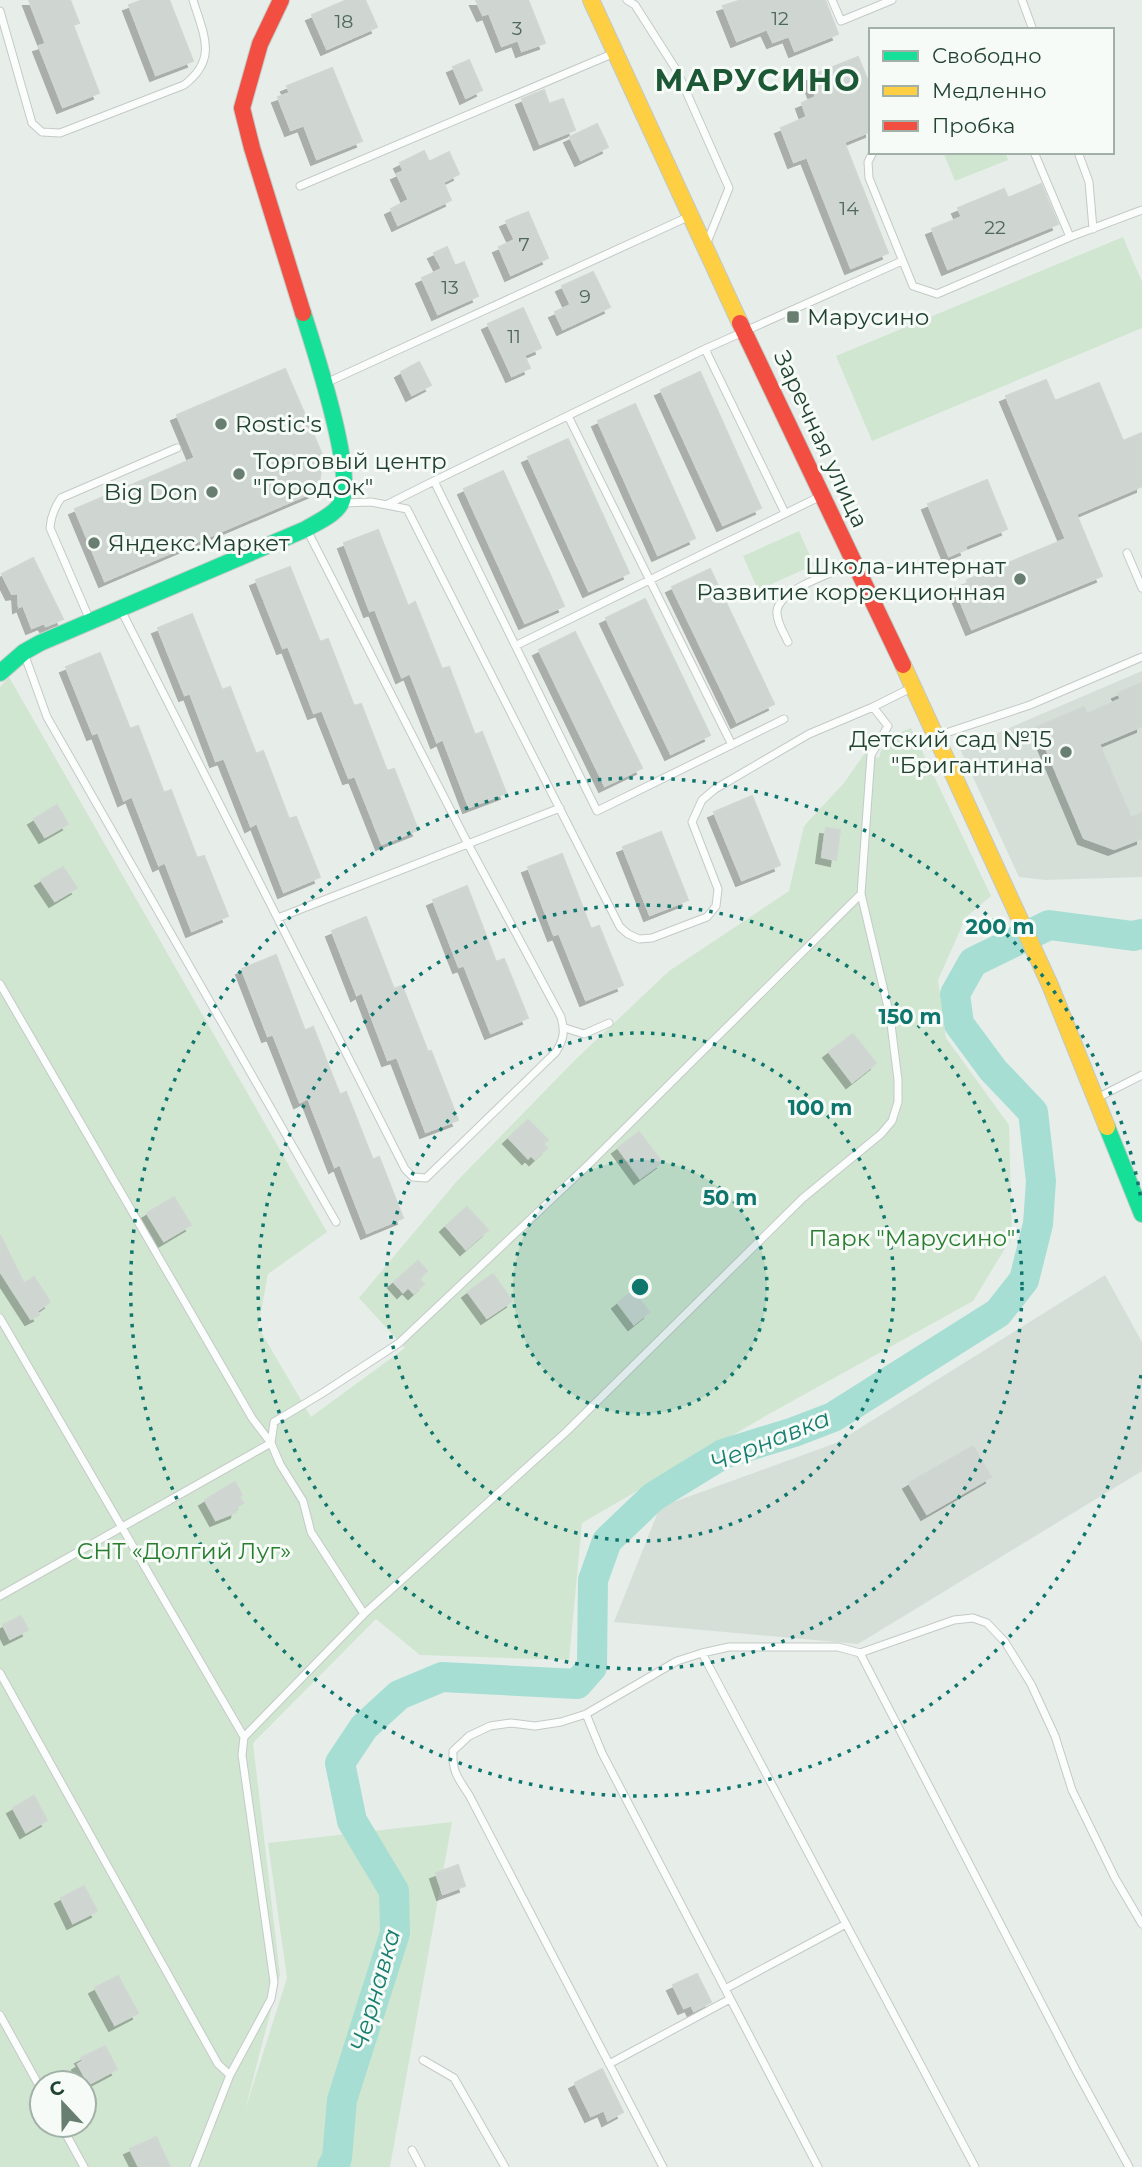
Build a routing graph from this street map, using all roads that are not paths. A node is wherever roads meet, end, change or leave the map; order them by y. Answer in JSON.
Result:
{"nodes":[{"id":1,"x":193,"y":0,"type":"edge"},
{"id":2,"x":281,"y":0,"type":"edge"},
{"id":3,"x":592,"y":0,"type":"edge"},
{"id":4,"x":627,"y":0,"type":"edge"},
{"id":5,"x":832,"y":0,"type":"edge"},
{"id":6,"x":892,"y":0,"type":"edge"},
{"id":7,"x":1022,"y":0,"type":"edge"},
{"id":8,"x":0,"y":11,"type":"edge"},
{"id":9,"x":1032,"y":28,"type":"edge"},
{"id":10,"x":616,"y":53,"type":"junction"},
{"id":11,"x":872,"y":154,"type":"edge"},
{"id":12,"x":1035,"y":154,"type":"edge"},
{"id":13,"x":1079,"y":154,"type":"edge"},
{"id":14,"x":300,"y":186,"type":"dead end"},
{"id":15,"x":1142,"y":210,"type":"edge"},
{"id":16,"x":691,"y":215,"type":"junction"},
{"id":17,"x":1093,"y":229,"type":"junction"},
{"id":18,"x":1070,"y":237,"type":"junction"},
{"id":19,"x":705,"y":247,"type":"junction"},
{"id":20,"x":902,"y":261,"type":"junction"},
{"id":21,"x":744,"y":331,"type":"junction"},
{"id":22,"x":705,"y":349,"type":"junction"},
{"id":23,"x":325,"y":384,"type":"junction"},
{"id":24,"x":568,"y":416,"type":"junction"},
{"id":25,"x":177,"y":448,"type":"dead end"},
{"id":26,"x":434,"y":481,"type":"junction"},
{"id":27,"x":822,"y":495,"type":"junction"},
{"id":28,"x":341,"y":503,"type":"junction"},
{"id":29,"x":388,"y":505,"type":"junction"},
{"id":30,"x":785,"y":513,"type":"junction"},
{"id":31,"x":306,"y":529,"type":"junction"},
{"id":32,"x":1127,"y":553,"type":"dead end"},
{"id":33,"x":855,"y":563,"type":"junction"},
{"id":34,"x":649,"y":580,"type":"junction"},
{"id":35,"x":1142,"y":588,"type":"edge"},
{"id":36,"x":120,"y":608,"type":"junction"},
{"id":37,"x":90,"y":622,"type":"junction"},
{"id":38,"x":788,"y":642,"type":"dead end"},
{"id":39,"x":517,"y":645,"type":"junction"},
{"id":40,"x":24,"y":652,"type":"junction"},
{"id":41,"x":1142,"y":657,"type":"edge"},
{"id":42,"x":0,"y":673,"type":"edge"},
{"id":43,"x":914,"y":687,"type":"junction"},
{"id":44,"x":873,"y":707,"type":"junction"},
{"id":45,"x":784,"y":719,"type":"dead end"},
{"id":46,"x":937,"y":736,"type":"junction"},
{"id":47,"x":732,"y":745,"type":"junction"},
{"id":48,"x":560,"y":808,"type":"junction"},
{"id":49,"x":468,"y":844,"type":"junction"},
{"id":50,"x":861,"y":894,"type":"junction"},
{"id":51,"x":278,"y":918,"type":"junction"},
{"id":52,"x":0,"y":984,"type":"edge"},
{"id":53,"x":609,"y":1023,"type":"dead end"},
{"id":54,"x":565,"y":1028,"type":"junction"},
{"id":55,"x":1142,"y":1075,"type":"edge"},
{"id":56,"x":1097,"y":1098,"type":"junction"},
{"id":57,"x":1142,"y":1214,"type":"edge"},
{"id":58,"x":336,"y":1222,"type":"dead end"},
{"id":59,"x":0,"y":1318,"type":"edge"},
{"id":60,"x":271,"y":1443,"type":"junction"},
{"id":61,"x":120,"y":1526,"type":"junction"},
{"id":62,"x":0,"y":1596,"type":"edge"},
{"id":63,"x":364,"y":1614,"type":"junction"},
{"id":64,"x":702,"y":1653,"type":"junction"},
{"id":65,"x":860,"y":1653,"type":"junction"},
{"id":66,"x":0,"y":1673,"type":"edge"},
{"id":67,"x":586,"y":1714,"type":"junction"},
{"id":68,"x":244,"y":1737,"type":"junction"},
{"id":69,"x":846,"y":1924,"type":"junction"},
{"id":70,"x":1142,"y":1924,"type":"edge"},
{"id":71,"x":725,"y":1989,"type":"junction"},
{"id":72,"x":730,"y":1999,"type":"junction"},
{"id":73,"x":0,"y":2015,"type":"edge"},
{"id":74,"x":424,"y":2060,"type":"dead end"},
{"id":75,"x":609,"y":2064,"type":"junction"},
{"id":76,"x":30,"y":2069,"type":"edge"},
{"id":77,"x":230,"y":2075,"type":"junction"},
{"id":78,"x":69,"y":2139,"type":"edge"},
{"id":79,"x":412,"y":2150,"type":"dead end"},
{"id":80,"x":84,"y":2167,"type":"edge"},
{"id":81,"x":194,"y":2167,"type":"edge"},
{"id":82,"x":421,"y":2167,"type":"edge"},
{"id":83,"x":505,"y":2167,"type":"edge"},
{"id":84,"x":663,"y":2167,"type":"edge"},
{"id":85,"x":818,"y":2167,"type":"edge"},
{"id":86,"x":975,"y":2167,"type":"edge"},
{"id":87,"x":1129,"y":2167,"type":"edge"}],
"edges":[{"from":1,"to":8,"type":"lane"},
{"from":2,"to":23,"type":"street"},
{"from":3,"to":10,"type":"street","name":"Заречная улица"},
{"from":4,"to":19,"type":"lane"},
{"from":5,"to":6,"type":"lane"},
{"from":7,"to":9,"type":"lane"},
{"from":10,"to":14,"type":"lane"},
{"from":10,"to":16,"type":"street","name":"Заречная улица"},
{"from":11,"to":20,"type":"lane"},
{"from":12,"to":18,"type":"lane"},
{"from":13,"to":17,"type":"lane"},
{"from":15,"to":17,"type":"lane"},
{"from":16,"to":19,"type":"street","name":"Заречная улица"},
{"from":16,"to":23,"type":"lane"},
{"from":17,"to":18,"type":"lane"},
{"from":18,"to":20,"type":"lane"},
{"from":19,"to":21,"type":"street","name":"Заречная улица"},
{"from":20,"to":21,"type":"lane"},
{"from":21,"to":22,"type":"lane"},
{"from":21,"to":27,"type":"street","name":"Заречная улица"},
{"from":22,"to":24,"type":"lane"},
{"from":22,"to":30,"type":"lane"},
{"from":23,"to":28,"type":"street"},
{"from":24,"to":26,"type":"lane"},
{"from":24,"to":34,"type":"lane"},
{"from":25,"to":37,"type":"lane"},
{"from":26,"to":29,"type":"lane"},
{"from":26,"to":39,"type":"lane"},
{"from":27,"to":30,"type":"lane"},
{"from":27,"to":33,"type":"street","name":"Заречная улица"},
{"from":28,"to":29,"type":"lane"},
{"from":28,"to":31,"type":"street"},
{"from":29,"to":48,"type":"lane"},
{"from":30,"to":34,"type":"lane"},
{"from":31,"to":36,"type":"street"},
{"from":31,"to":49,"type":"lane"},
{"from":32,"to":35,"type":"lane"},
{"from":33,"to":38,"type":"lane"},
{"from":33,"to":43,"type":"street","name":"Заречная улица"},
{"from":34,"to":39,"type":"lane"},
{"from":34,"to":47,"type":"lane"},
{"from":36,"to":37,"type":"street"},
{"from":36,"to":51,"type":"lane"},
{"from":37,"to":40,"type":"street"},
{"from":39,"to":47,"type":"lane"},
{"from":40,"to":42,"type":"street"},
{"from":40,"to":58,"type":"lane"},
{"from":41,"to":46,"type":"lane"},
{"from":43,"to":44,"type":"lane"},
{"from":43,"to":46,"type":"street","name":"Заречная улица"},
{"from":44,"to":48,"type":"lane"},
{"from":44,"to":50,"type":"lane"},
{"from":45,"to":47,"type":"lane"},
{"from":46,"to":56,"type":"street","name":"Заречная улица"},
{"from":48,"to":49,"type":"lane"},
{"from":49,"to":51,"type":"lane"},
{"from":49,"to":54,"type":"lane"},
{"from":50,"to":60,"type":"lane"},
{"from":50,"to":63,"type":"lane"},
{"from":51,"to":54,"type":"lane"},
{"from":52,"to":60,"type":"lane"},
{"from":53,"to":54,"type":"lane"},
{"from":55,"to":56,"type":"lane"},
{"from":56,"to":57,"type":"street","name":"Заречная улица"},
{"from":59,"to":61,"type":"lane"},
{"from":60,"to":61,"type":"lane"},
{"from":60,"to":63,"type":"lane"},
{"from":61,"to":62,"type":"lane"},
{"from":61,"to":68,"type":"lane"},
{"from":63,"to":68,"type":"lane"},
{"from":64,"to":65,"type":"lane"},
{"from":64,"to":67,"type":"lane"},
{"from":64,"to":69,"type":"lane"},
{"from":65,"to":70,"type":"lane"},
{"from":65,"to":87,"type":"lane"},
{"from":66,"to":77,"type":"lane"},
{"from":67,"to":71,"type":"lane"},
{"from":67,"to":75,"type":"lane"},
{"from":68,"to":77,"type":"lane"},
{"from":69,"to":71,"type":"lane"},
{"from":69,"to":86,"type":"lane"},
{"from":71,"to":72,"type":"lane"},
{"from":72,"to":75,"type":"lane"},
{"from":72,"to":85,"type":"lane"},
{"from":73,"to":76,"type":"lane"},
{"from":74,"to":83,"type":"lane"},
{"from":75,"to":84,"type":"lane"},
{"from":77,"to":81,"type":"lane"},
{"from":78,"to":80,"type":"lane"},
{"from":79,"to":82,"type":"lane"}]}
